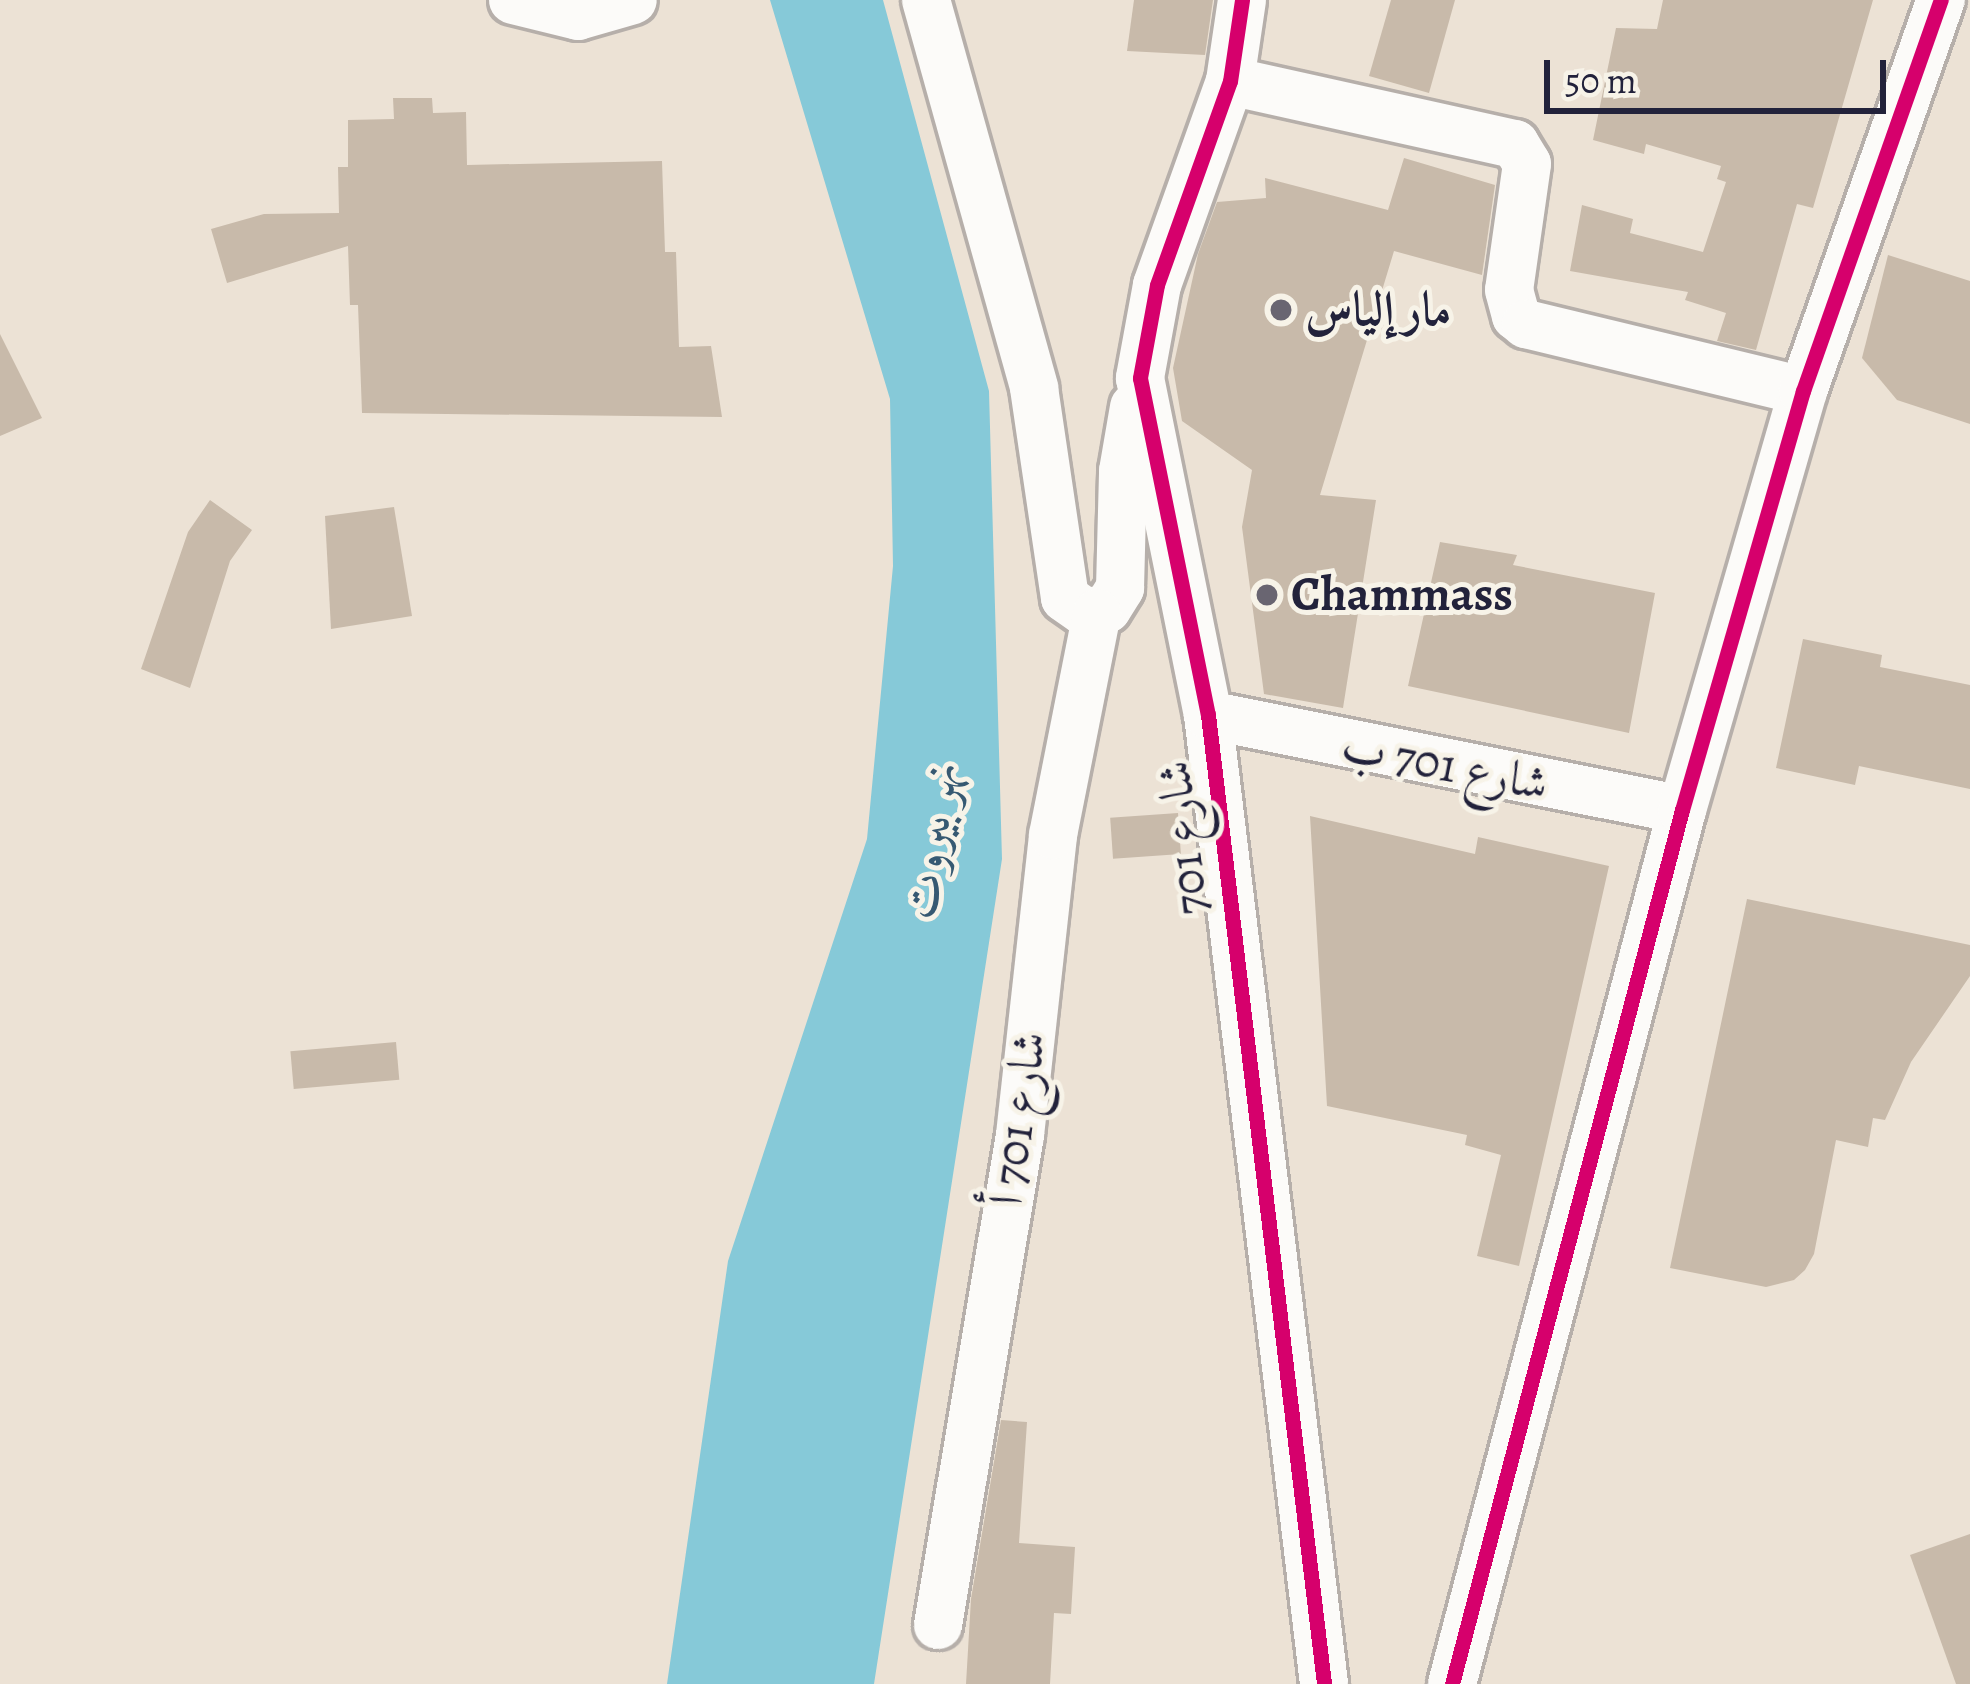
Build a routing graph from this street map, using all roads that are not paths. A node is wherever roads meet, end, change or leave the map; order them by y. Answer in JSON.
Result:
{"nodes":[{"id":1,"x":513,"y":0,"type":"edge"},
{"id":2,"x":633,"y":0,"type":"edge"},
{"id":3,"x":926,"y":0,"type":"edge"},
{"id":4,"x":1242,"y":0,"type":"edge"},
{"id":5,"x":1941,"y":0,"type":"edge"},
{"id":6,"x":1230,"y":81,"type":"junction"},
{"id":7,"x":1140,"y":378,"type":"junction"},
{"id":8,"x":1803,"y":392,"type":"junction"},
{"id":9,"x":1097,"y":613,"type":"junction"},
{"id":10,"x":1208,"y":715,"type":"junction"},
{"id":11,"x":1682,"y":810,"type":"junction"},
{"id":12,"x":938,"y":1625,"type":"dead end"},
{"id":13,"x":1324,"y":1684,"type":"edge"},
{"id":14,"x":1452,"y":1684,"type":"edge"}],
"edges":[{"from":1,"to":2,"type":"street"},
{"from":3,"to":9,"type":"street"},
{"from":4,"to":6,"type":"street","name":"شارع 701"},
{"from":5,"to":8,"type":"street"},
{"from":6,"to":7,"type":"street","name":"شارع 701"},
{"from":6,"to":8,"type":"street"},
{"from":7,"to":9,"type":"street","name":"شارع 701 أ"},
{"from":7,"to":10,"type":"street","name":"شارع 701"},
{"from":8,"to":11,"type":"street"},
{"from":9,"to":12,"type":"street","name":"شارع 701 أ"},
{"from":10,"to":11,"type":"street","name":"شارع 701 ب"},
{"from":10,"to":13,"type":"street","name":"شارع 701"},
{"from":11,"to":14,"type":"street"}]}
